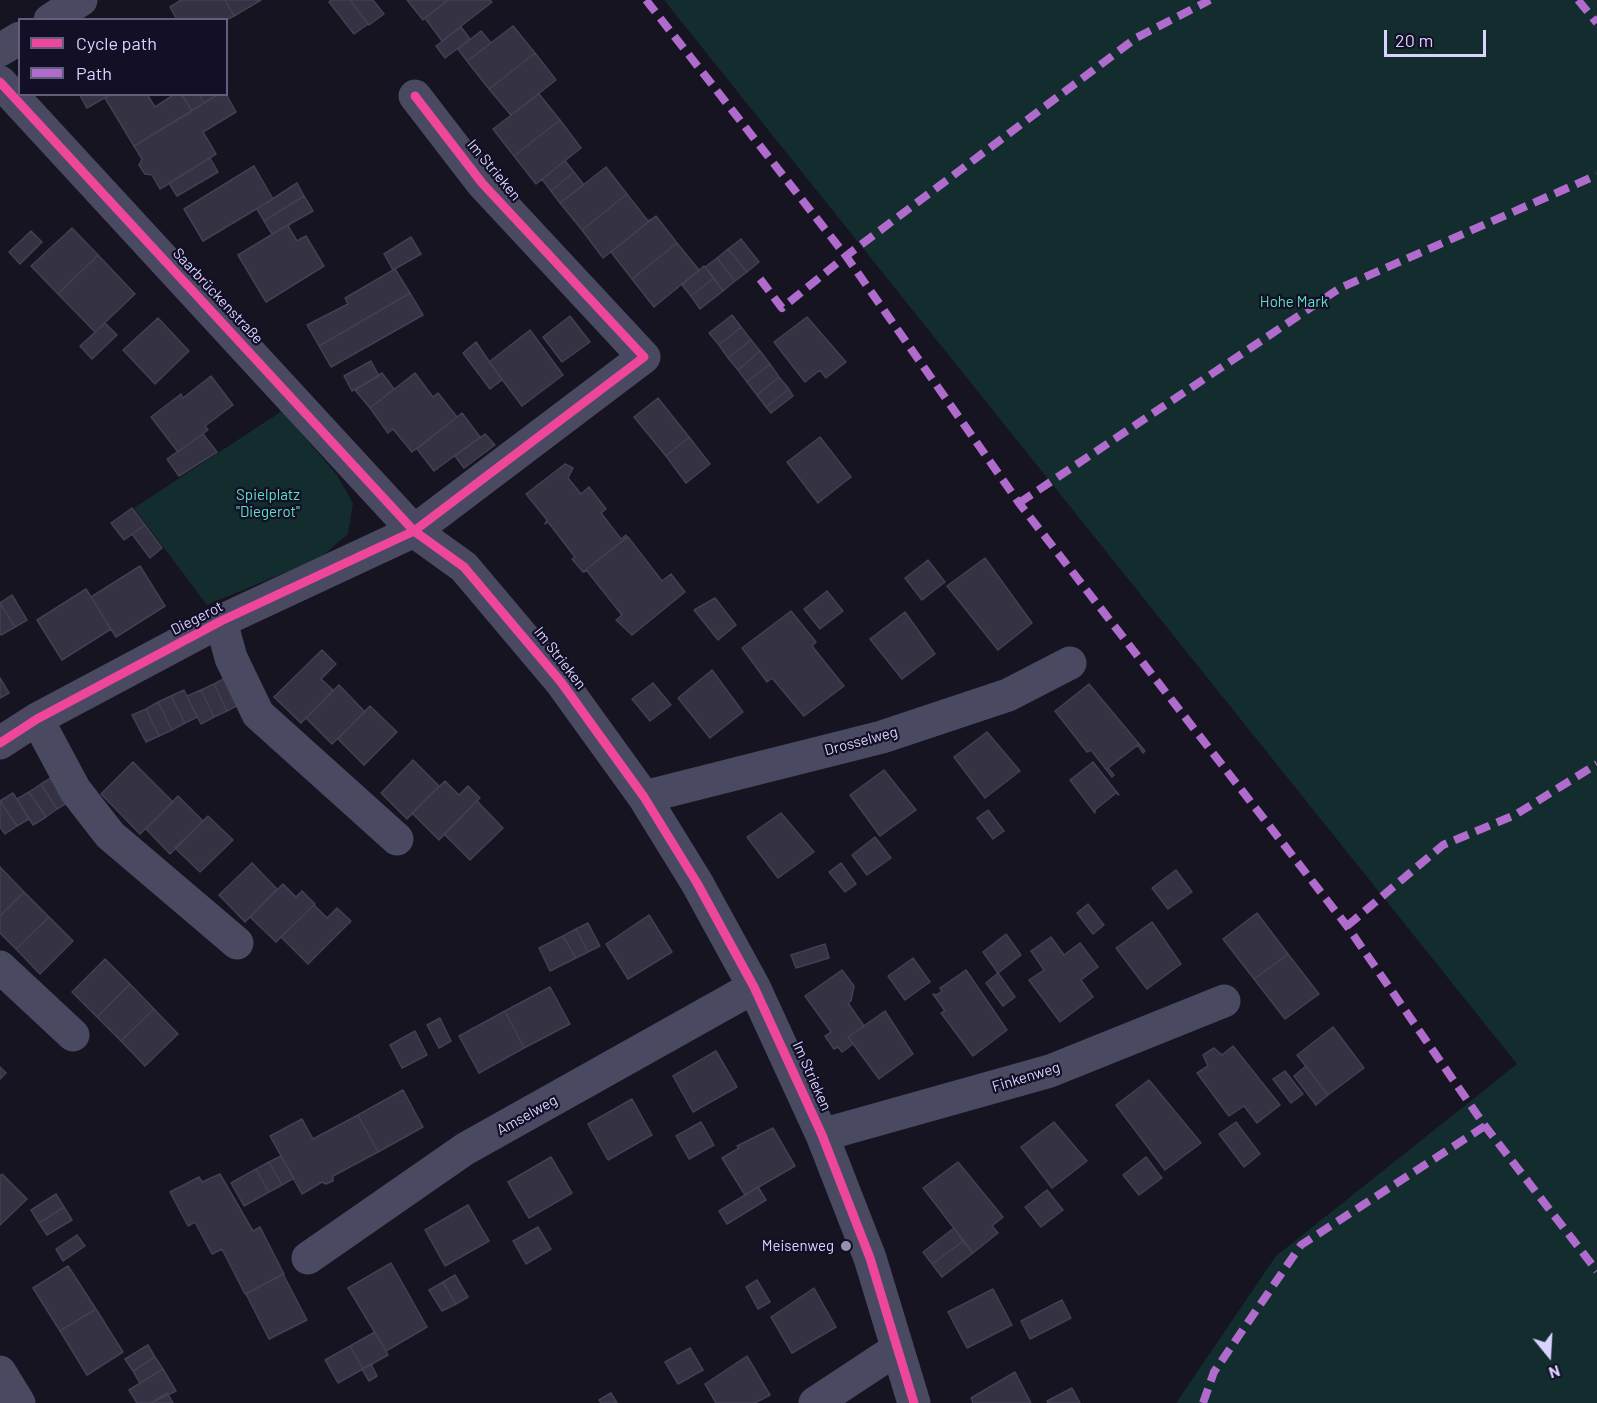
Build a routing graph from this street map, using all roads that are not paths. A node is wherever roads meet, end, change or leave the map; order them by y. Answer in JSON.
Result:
{"nodes":[{"id":1,"x":81,"y":0,"type":"edge"},
{"id":2,"x":53,"y":18,"type":"edge"},
{"id":3,"x":18,"y":39,"type":"edge"},
{"id":4,"x":0,"y":50,"type":"edge"},
{"id":5,"x":0,"y":82,"type":"edge"},
{"id":6,"x":415,"y":96,"type":"dead end"},
{"id":7,"x":414,"y":531,"type":"junction"},
{"id":8,"x":221,"y":621,"type":"junction"},
{"id":9,"x":1070,"y":663,"type":"dead end"},
{"id":10,"x":37,"y":719,"type":"junction"},
{"id":11,"x":0,"y":743,"type":"edge"},
{"id":12,"x":644,"y":797,"type":"junction"},
{"id":13,"x":397,"y":839,"type":"dead end"},
{"id":14,"x":237,"y":943,"type":"dead end"},
{"id":15,"x":0,"y":967,"type":"edge"},
{"id":16,"x":754,"y":987,"type":"junction"},
{"id":17,"x":1224,"y":1001,"type":"dead end"},
{"id":18,"x":73,"y":1035,"type":"dead end"},
{"id":19,"x":822,"y":1135,"type":"junction"},
{"id":20,"x":308,"y":1258,"type":"dead end"},
{"id":21,"x":897,"y":1348,"type":"junction"},
{"id":22,"x":0,"y":1372,"type":"edge"},
{"id":23,"x":19,"y":1403,"type":"edge"},
{"id":24,"x":815,"y":1403,"type":"edge"},
{"id":25,"x":914,"y":1403,"type":"edge"}],
"edges":[{"from":1,"to":2,"type":"street"},
{"from":3,"to":4,"type":"street"},
{"from":5,"to":7,"type":"street","name":"Saarbrückenstraße"},
{"from":6,"to":7,"type":"street","name":"Im Strieken"},
{"from":7,"to":8,"type":"street","name":"Diegerot"},
{"from":7,"to":12,"type":"street","name":"Im Strieken"},
{"from":8,"to":10,"type":"street","name":"Diegerot"},
{"from":8,"to":13,"type":"street","name":"Diegerot"},
{"from":9,"to":12,"type":"street","name":"Drosselweg"},
{"from":10,"to":11,"type":"street","name":"Diegerot"},
{"from":10,"to":14,"type":"street"},
{"from":12,"to":16,"type":"street","name":"Im Strieken"},
{"from":15,"to":18,"type":"street"},
{"from":16,"to":19,"type":"street","name":"Im Strieken"},
{"from":16,"to":20,"type":"street","name":"Amselweg"},
{"from":17,"to":19,"type":"street","name":"Finkenweg"},
{"from":19,"to":21,"type":"street","name":"Im Strieken"},
{"from":21,"to":24,"type":"street"},
{"from":21,"to":25,"type":"street","name":"Im Strieken"},
{"from":22,"to":23,"type":"street"}]}
